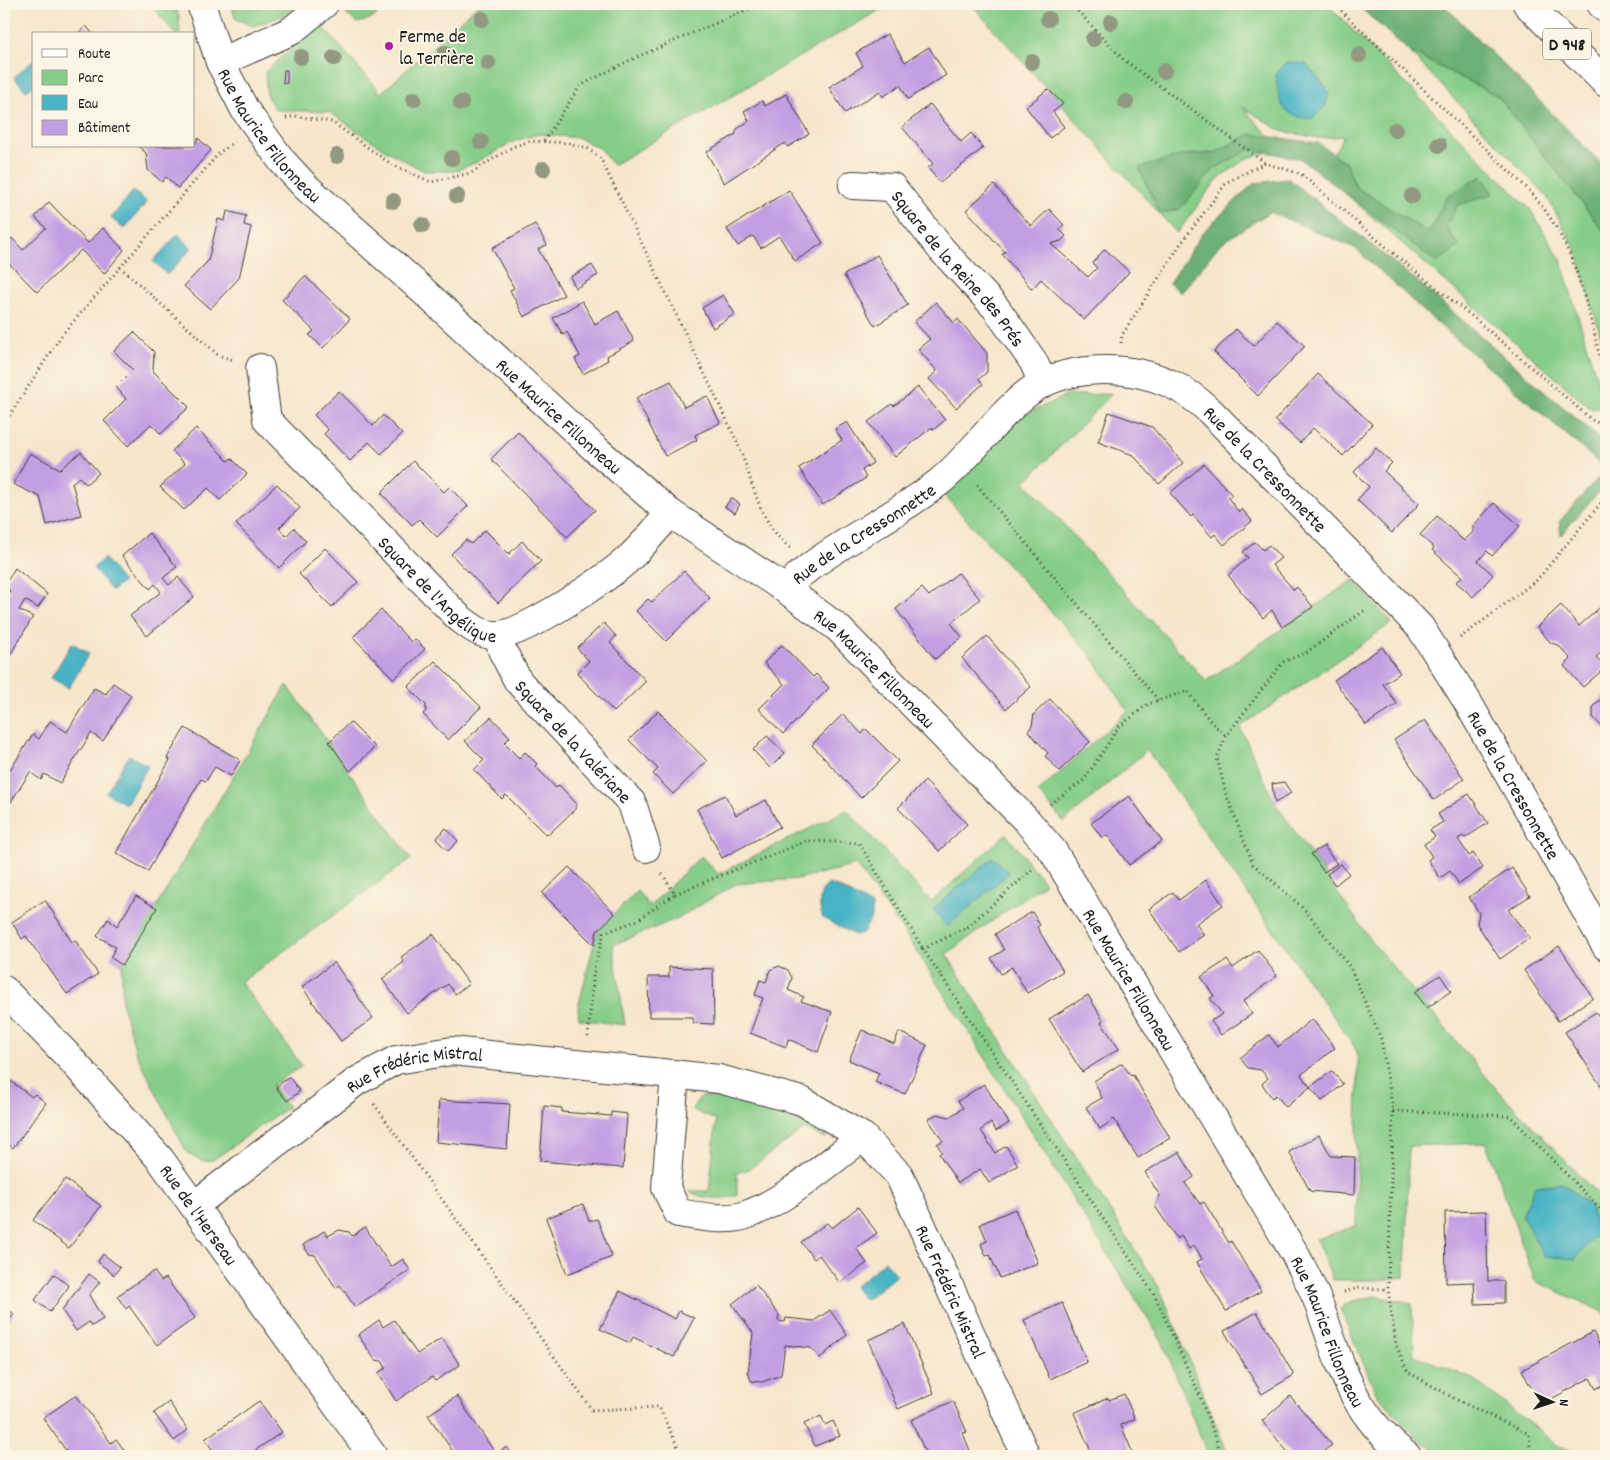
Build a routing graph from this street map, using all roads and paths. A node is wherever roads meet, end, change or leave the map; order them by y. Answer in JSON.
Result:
{"nodes":[{"id":1,"x":201,"y":4,"type":"edge"},
{"id":2,"x":324,"y":4,"type":"edge"},
{"id":3,"x":760,"y":4,"type":"edge"},
{"id":4,"x":1071,"y":4,"type":"edge"},
{"id":5,"x":1334,"y":4,"type":"edge"},
{"id":6,"x":1527,"y":4,"type":"edge"},
{"id":7,"x":1601,"y":4,"type":"edge"},
{"id":8,"x":1606,"y":9,"type":"edge"},
{"id":9,"x":220,"y":62,"type":"junction"},
{"id":10,"x":1606,"y":83,"type":"edge"},
{"id":11,"x":544,"y":141,"type":"dead end"},
{"id":12,"x":1265,"y":163,"type":"junction"},
{"id":13,"x":853,"y":185,"type":"dead end"},
{"id":14,"x":120,"y":267,"type":"dead end"},
{"id":15,"x":260,"y":368,"type":"joint"},
{"id":16,"x":1117,"y":371,"type":"junction"},
{"id":17,"x":1606,"y":382,"type":"edge"},
{"id":18,"x":1043,"y":383,"type":"junction"},
{"id":19,"x":1606,"y":427,"type":"edge"},
{"id":20,"x":959,"y":464,"type":"junction"},
{"id":21,"x":1606,"y":497,"type":"edge"},
{"id":22,"x":670,"y":513,"type":"junction"},
{"id":23,"x":788,"y":591,"type":"junction"},
{"id":24,"x":1388,"y":594,"type":"junction"},
{"id":25,"x":499,"y":636,"type":"junction"},
{"id":26,"x":1438,"y":653,"type":"junction"},
{"id":27,"x":1158,"y":700,"type":"junction"},
{"id":28,"x":1226,"y":736,"type":"junction"},
{"id":29,"x":1028,"y":822,"type":"junction"},
{"id":30,"x":646,"y":848,"type":"joint"},
{"id":31,"x":1053,"y":852,"type":"junction"},
{"id":32,"x":675,"y":894,"type":"junction"},
{"id":33,"x":1606,"y":946,"type":"edge"},
{"id":34,"x":923,"y":949,"type":"junction"},
{"id":35,"x":4,"y":990,"type":"edge"},
{"id":36,"x":586,"y":1065,"type":"junction"},
{"id":37,"x":675,"y":1074,"type":"junction"},
{"id":38,"x":358,"y":1081,"type":"junction"},
{"id":39,"x":1394,"y":1111,"type":"junction"},
{"id":40,"x":863,"y":1137,"type":"junction"},
{"id":41,"x":195,"y":1205,"type":"junction"},
{"id":42,"x":1606,"y":1216,"type":"edge"},
{"id":43,"x":1388,"y":1289,"type":"junction"},
{"id":44,"x":1318,"y":1300,"type":"junction"},
{"id":45,"x":366,"y":1454,"type":"edge"},
{"id":46,"x":682,"y":1456,"type":"edge"},
{"id":47,"x":1026,"y":1456,"type":"edge"},
{"id":48,"x":1222,"y":1456,"type":"edge"},
{"id":49,"x":1407,"y":1456,"type":"edge"},
{"id":50,"x":1531,"y":1456,"type":"edge"}],
"edges":[{"from":1,"to":9,"type":"main road","name":"Rue Maurice Fillonneau"},
{"from":2,"to":9,"type":"main road"},
{"from":3,"to":11,"type":"path"},
{"from":4,"to":12,"type":"path"},
{"from":5,"to":17,"type":"path"},
{"from":6,"to":10,"type":"main road","number":"D 948"},
{"from":7,"to":8,"type":"main road","number":"D 948"},
{"from":9,"to":22,"type":"main road","name":"Rue Maurice Fillonneau"},
{"from":12,"to":16,"type":"path"},
{"from":12,"to":19,"type":"path"},
{"from":13,"to":18,"type":"main road","name":"Square de la Reine des Prés"},
{"from":14,"to":15,"type":"path"},
{"from":15,"to":25,"type":"main road","name":"Square de l'Angélique"},
{"from":16,"to":18,"type":"main road","name":"Rue de la Cressonnette"},
{"from":16,"to":24,"type":"main road","name":"Rue de la Cressonnette"},
{"from":18,"to":20,"type":"main road","name":"Rue de la Cressonnette"},
{"from":20,"to":23,"type":"main road","name":"Rue de la Cressonnette"},
{"from":20,"to":27,"type":"path"},
{"from":21,"to":26,"type":"path"},
{"from":22,"to":23,"type":"main road","name":"Rue Maurice Fillonneau"},
{"from":22,"to":25,"type":"main road","name":"Square de l'Angélique"},
{"from":23,"to":29,"type":"main road","name":"Rue Maurice Fillonneau"},
{"from":24,"to":26,"type":"main road","name":"Rue de la Cressonnette"},
{"from":24,"to":28,"type":"path"},
{"from":25,"to":30,"type":"main road","name":"Square de la Valériane"},
{"from":26,"to":33,"type":"main road","name":"Rue de la Cressonnette"},
{"from":27,"to":28,"type":"path"},
{"from":27,"to":29,"type":"path"},
{"from":28,"to":39,"type":"path"},
{"from":29,"to":31,"type":"main road","name":"Rue Maurice Fillonneau"},
{"from":30,"to":32,"type":"path"},
{"from":31,"to":34,"type":"path"},
{"from":31,"to":44,"type":"main road","name":"Rue Maurice Fillonneau"},
{"from":32,"to":34,"type":"path"},
{"from":32,"to":36,"type":"path"},
{"from":34,"to":48,"type":"path"},
{"from":35,"to":41,"type":"main road","name":"Rue de l'Herseau"},
{"from":36,"to":37,"type":"main road","name":"Rue Frédéric Mistral"},
{"from":36,"to":38,"type":"main road","name":"Rue Frédéric Mistral"},
{"from":37,"to":40,"type":"main road","name":"Rue Frédéric Mistral"},
{"from":37,"to":40,"type":"main road"},
{"from":38,"to":41,"type":"main road","name":"Rue Frédéric Mistral"},
{"from":38,"to":46,"type":"path"},
{"from":39,"to":42,"type":"path"},
{"from":39,"to":43,"type":"path"},
{"from":40,"to":47,"type":"main road","name":"Rue Frédéric Mistral"},
{"from":41,"to":45,"type":"main road","name":"Rue de l'Herseau"},
{"from":43,"to":44,"type":"path"},
{"from":43,"to":50,"type":"path"},
{"from":44,"to":49,"type":"main road","name":"Rue Maurice Fillonneau"}]}
